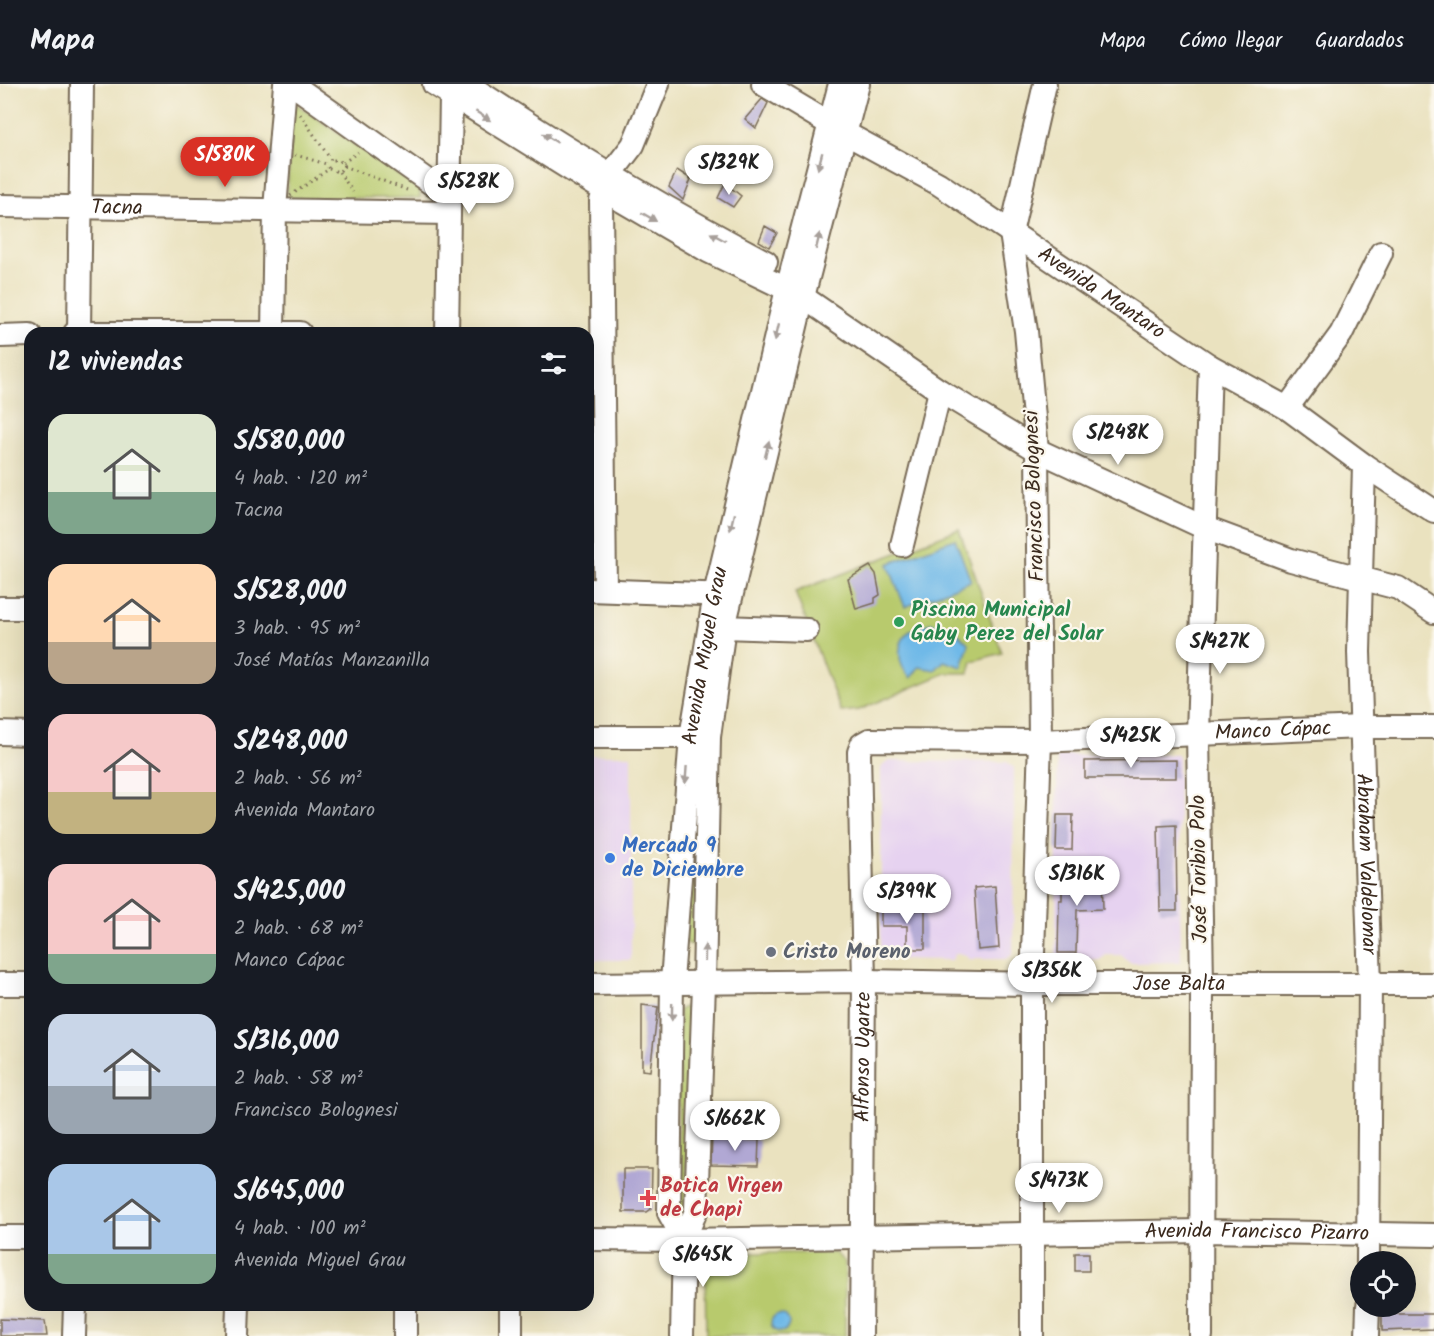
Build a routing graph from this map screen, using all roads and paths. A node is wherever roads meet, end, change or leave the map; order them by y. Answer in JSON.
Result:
{"nodes":[{"id":1,"x":82,"y":84,"type":"edge"},
{"id":2,"x":285,"y":84,"type":"edge"},
{"id":3,"x":292,"y":84,"type":"edge"},
{"id":4,"x":658,"y":84,"type":"edge"},
{"id":5,"x":763,"y":84,"type":"edge"},
{"id":6,"x":840,"y":84,"type":"edge"},
{"id":7,"x":858,"y":84,"type":"edge"},
{"id":8,"x":1045,"y":84,"type":"edge"},
{"id":9,"x":451,"y":88,"type":"edge"},
{"id":10,"x":298,"y":111,"type":"dead end"},
{"id":11,"x":837,"y":129,"type":"junction"},
{"id":12,"x":362,"y":150,"type":"dead end"},
{"id":13,"x":331,"y":160,"type":"junction"},
{"id":14,"x":326,"y":164,"type":"junction"},
{"id":15,"x":343,"y":165,"type":"junction"},
{"id":16,"x":329,"y":169,"type":"junction"},
{"id":17,"x":339,"y":172,"type":"junction"},
{"id":18,"x":405,"y":183,"type":"dead end"},
{"id":19,"x":607,"y":183,"type":"junction"},
{"id":20,"x":299,"y":199,"type":"dead end"},
{"id":21,"x":359,"y":201,"type":"dead end"},
{"id":22,"x":281,"y":204,"type":"junction"},
{"id":23,"x":449,"y":204,"type":"junction"},
{"id":24,"x":0,"y":206,"type":"edge"},
{"id":25,"x":80,"y":207,"type":"junction"},
{"id":26,"x":1011,"y":233,"type":"junction"},
{"id":27,"x":1381,"y":253,"type":"dead end"},
{"id":28,"x":797,"y":286,"type":"junction"},
{"id":29,"x":78,"y":327,"type":"edge"},
{"id":30,"x":273,"y":327,"type":"edge"},
{"id":31,"x":447,"y":327,"type":"edge"},
{"id":32,"x":24,"y":335,"type":"edge"},
{"id":33,"x":0,"y":336,"type":"edge"},
{"id":34,"x":1210,"y":366,"type":"junction"},
{"id":35,"x":940,"y":391,"type":"junction"},
{"id":36,"x":1287,"y":408,"type":"junction"},
{"id":37,"x":1037,"y":450,"type":"junction"},
{"id":38,"x":1364,"y":465,"type":"junction"},
{"id":39,"x":1434,"y":511,"type":"edge"},
{"id":40,"x":1205,"y":528,"type":"junction"},
{"id":41,"x":902,"y":545,"type":"dead end"},
{"id":42,"x":1361,"y":579,"type":"junction"},
{"id":43,"x":596,"y":590,"type":"edge"},
{"id":44,"x":723,"y":595,"type":"junction"},
{"id":45,"x":0,"y":608,"type":"edge"},
{"id":46,"x":24,"y":608,"type":"edge"},
{"id":47,"x":1434,"y":612,"type":"edge"},
{"id":48,"x":724,"y":627,"type":"junction"},
{"id":49,"x":807,"y":630,"type":"dead end"},
{"id":50,"x":1361,"y":727,"type":"junction"},
{"id":51,"x":1434,"y":727,"type":"edge"},
{"id":52,"x":0,"y":734,"type":"edge"},
{"id":53,"x":24,"y":734,"type":"edge"},
{"id":54,"x":1198,"y":734,"type":"junction"},
{"id":55,"x":594,"y":737,"type":"edge"},
{"id":56,"x":700,"y":737,"type":"junction"},
{"id":57,"x":1040,"y":741,"type":"junction"},
{"id":58,"x":862,"y":744,"type":"joint"},
{"id":59,"x":672,"y":981,"type":"junction"},
{"id":60,"x":864,"y":981,"type":"junction"},
{"id":61,"x":1202,"y":983,"type":"junction"},
{"id":62,"x":0,"y":984,"type":"edge"},
{"id":63,"x":24,"y":984,"type":"edge"},
{"id":64,"x":594,"y":984,"type":"edge"},
{"id":65,"x":704,"y":984,"type":"junction"},
{"id":66,"x":1032,"y":984,"type":"junction"},
{"id":67,"x":1370,"y":984,"type":"junction"},
{"id":68,"x":1434,"y":984,"type":"edge"},
{"id":69,"x":1201,"y":1231,"type":"junction"},
{"id":70,"x":1368,"y":1234,"type":"junction"},
{"id":71,"x":1434,"y":1234,"type":"edge"},
{"id":72,"x":1030,"y":1235,"type":"junction"},
{"id":73,"x":861,"y":1236,"type":"junction"},
{"id":74,"x":0,"y":1237,"type":"edge"},
{"id":75,"x":24,"y":1237,"type":"edge"},
{"id":76,"x":594,"y":1239,"type":"edge"},
{"id":77,"x":684,"y":1240,"type":"junction"},
{"id":78,"x":1368,"y":1251,"type":"edge"},
{"id":79,"x":75,"y":1311,"type":"edge"},
{"id":80,"x":238,"y":1311,"type":"edge"},
{"id":81,"x":405,"y":1311,"type":"edge"},
{"id":82,"x":511,"y":1311,"type":"edge"},
{"id":83,"x":1368,"y":1317,"type":"edge"},
{"id":84,"x":74,"y":1336,"type":"edge"},
{"id":85,"x":237,"y":1336,"type":"edge"},
{"id":86,"x":405,"y":1336,"type":"edge"},
{"id":87,"x":511,"y":1336,"type":"edge"},
{"id":88,"x":682,"y":1336,"type":"edge"},
{"id":89,"x":861,"y":1336,"type":"edge"},
{"id":90,"x":1032,"y":1336,"type":"edge"},
{"id":91,"x":1201,"y":1336,"type":"edge"},
{"id":92,"x":1367,"y":1336,"type":"edge"}],
"edges":[{"from":1,"to":25,"type":"street"},
{"from":2,"to":22,"type":"street"},
{"from":3,"to":23,"type":"street"},
{"from":4,"to":19,"type":"street"},
{"from":5,"to":11,"type":"street","name":"Avenida Mantaro"},
{"from":6,"to":11,"type":"street","name":"Avenida Miguel Grau"},
{"from":7,"to":11,"type":"street","name":"Avenida Miguel Grau"},
{"from":8,"to":26,"type":"street"},
{"from":9,"to":19,"type":"street"},
{"from":9,"to":23,"type":"street"},
{"from":10,"to":13,"type":"path"},
{"from":11,"to":26,"type":"street","name":"Avenida Mantaro"},
{"from":11,"to":28,"type":"street","name":"Avenida Miguel Grau"},
{"from":12,"to":15,"type":"path"},
{"from":13,"to":14,"type":"path"},
{"from":13,"to":15,"type":"path"},
{"from":14,"to":16,"type":"path"},
{"from":14,"to":22,"type":"path"},
{"from":15,"to":17,"type":"path"},
{"from":15,"to":18,"type":"path"},
{"from":16,"to":17,"type":"path"},
{"from":16,"to":22,"type":"path"},
{"from":17,"to":21,"type":"path"},
{"from":19,"to":28,"type":"street"},
{"from":19,"to":43,"type":"street"},
{"from":20,"to":22,"type":"path"},
{"from":22,"to":23,"type":"street","name":"Tacna"},
{"from":22,"to":25,"type":"street","name":"Tacna"},
{"from":22,"to":30,"type":"street"},
{"from":23,"to":31,"type":"street"},
{"from":24,"to":25,"type":"street","name":"Tacna"},
{"from":25,"to":29,"type":"street"},
{"from":26,"to":34,"type":"street","name":"Avenida Mantaro"},
{"from":26,"to":37,"type":"street","name":"Francisco Bolognesi"},
{"from":27,"to":36,"type":"street"},
{"from":28,"to":35,"type":"street"},
{"from":28,"to":44,"type":"street","name":"Avenida Miguel Grau"},
{"from":32,"to":33,"type":"street"},
{"from":34,"to":36,"type":"street","name":"Avenida Mantaro"},
{"from":34,"to":40,"type":"street","name":"José Toribio Polo"},
{"from":35,"to":37,"type":"street"},
{"from":35,"to":41,"type":"street"},
{"from":36,"to":38,"type":"street","name":"Avenida Mantaro"},
{"from":37,"to":40,"type":"street"},
{"from":37,"to":57,"type":"street","name":"Francisco Bolognesi"},
{"from":38,"to":39,"type":"street","name":"Avenida Mantaro"},
{"from":38,"to":42,"type":"street","name":"Abraham Valdelomar"},
{"from":40,"to":42,"type":"street"},
{"from":40,"to":54,"type":"street","name":"José Toribio Polo"},
{"from":42,"to":47,"type":"street"},
{"from":42,"to":50,"type":"street","name":"Abraham Valdelomar"},
{"from":43,"to":44,"type":"street"},
{"from":44,"to":48,"type":"street","name":"Avenida Miguel Grau"},
{"from":44,"to":56,"type":"street","name":"Avenida Miguel Grau"},
{"from":45,"to":46,"type":"street"},
{"from":48,"to":49,"type":"street"},
{"from":48,"to":56,"type":"street","name":"Avenida Miguel Grau"},
{"from":50,"to":51,"type":"street","name":"Manco Cápac"},
{"from":50,"to":54,"type":"street","name":"Manco Cápac"},
{"from":50,"to":67,"type":"street","name":"Abraham Valdelomar"},
{"from":52,"to":53,"type":"street"},
{"from":54,"to":57,"type":"street","name":"Manco Cápac"},
{"from":54,"to":61,"type":"street","name":"José Toribio Polo"},
{"from":55,"to":56,"type":"street"},
{"from":56,"to":59,"type":"street","name":"Avenida Miguel Grau","one_way":true},
{"from":65,"to":56,"type":"street","name":"Avenida Miguel Grau","one_way":true},
{"from":57,"to":58,"type":"street","name":"Manco Cápac"},
{"from":57,"to":66,"type":"street","name":"Francisco Bolognesi"},
{"from":58,"to":60,"type":"street","name":"Alfonso Ugarte"},
{"from":59,"to":64,"type":"street","name":"Jose Balta"},
{"from":59,"to":65,"type":"street","name":"Jose Balta"},
{"from":59,"to":77,"type":"street","name":"Avenida Miguel Grau","one_way":true},
{"from":60,"to":65,"type":"street","name":"Jose Balta"},
{"from":60,"to":66,"type":"street","name":"Jose Balta"},
{"from":60,"to":73,"type":"street","name":"Alfonso Ugarte"},
{"from":61,"to":66,"type":"street","name":"Jose Balta"},
{"from":61,"to":67,"type":"street","name":"Jose Balta"},
{"from":61,"to":69,"type":"street","name":"José Toribio Polo"},
{"from":62,"to":63,"type":"street"},
{"from":65,"to":77,"type":"street","name":"Avenida Miguel Grau"},
{"from":66,"to":72,"type":"street","name":"Francisco Bolognesi"},
{"from":67,"to":68,"type":"street","name":"Jose Balta"},
{"from":67,"to":70,"type":"street","name":"Abraham Valdelomar"},
{"from":69,"to":70,"type":"street","name":"Avenida Francisco Pizarro"},
{"from":69,"to":72,"type":"street","name":"Avenida Francisco Pizarro"},
{"from":69,"to":91,"type":"street","name":"José Toribio Polo"},
{"from":70,"to":71,"type":"street","name":"Avenida Francisco Pizarro"},
{"from":70,"to":78,"type":"street","name":"Abraham Valdelomar"},
{"from":72,"to":73,"type":"street","name":"Avenida Francisco Pizarro"},
{"from":72,"to":90,"type":"street","name":"Francisco Bolognesi"},
{"from":73,"to":77,"type":"street","name":"Avenida Francisco Pizarro"},
{"from":73,"to":89,"type":"street","name":"Alfonso Ugarte"},
{"from":74,"to":75,"type":"street"},
{"from":76,"to":77,"type":"street","name":"Avenida Francisco Pizarro"},
{"from":77,"to":88,"type":"street","name":"Avenida Miguel Grau"},
{"from":79,"to":84,"type":"street"},
{"from":80,"to":85,"type":"street"},
{"from":81,"to":86,"type":"street"},
{"from":82,"to":87,"type":"street"},
{"from":83,"to":92,"type":"street"}]}
